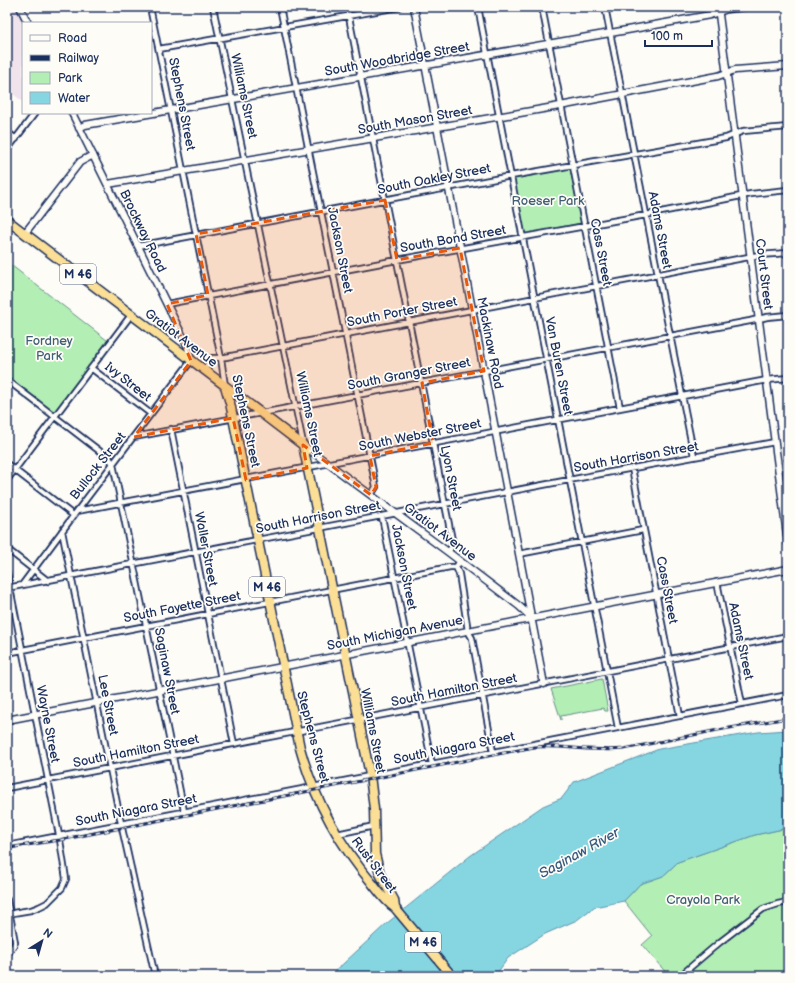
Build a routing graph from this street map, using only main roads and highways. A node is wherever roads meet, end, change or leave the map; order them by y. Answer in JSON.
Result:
{"nodes":[{"id":1,"x":20,"y":7,"type":"edge"},
{"id":2,"x":414,"y":7,"type":"edge"},
{"id":3,"x":744,"y":7,"type":"edge"},
{"id":4,"x":718,"y":9,"type":"edge"},
{"id":5,"x":28,"y":22,"type":"edge"},
{"id":6,"x":425,"y":66,"type":"junction"},
{"id":7,"x":788,"y":66,"type":"edge"},
{"id":8,"x":726,"y":73,"type":"junction"},
{"id":9,"x":152,"y":113,"type":"edge"},
{"id":10,"x":72,"y":114,"type":"edge"},
{"id":11,"x":147,"y":114,"type":"edge"},
{"id":12,"x":437,"y":127,"type":"junction"},
{"id":13,"x":79,"y":128,"type":"junction"},
{"id":14,"x":93,"y":154,"type":"junction"},
{"id":15,"x":108,"y":184,"type":"junction"},
{"id":16,"x":7,"y":220,"type":"edge"},
{"id":17,"x":25,"y":233,"type":"junction"},
{"id":18,"x":191,"y":361,"type":"junction"},
{"id":19,"x":225,"y":386,"type":"junction"},
{"id":20,"x":303,"y":445,"type":"junction"},
{"id":21,"x":785,"y":502,"type":"edge"},
{"id":22,"x":788,"y":544,"type":"edge"},
{"id":23,"x":788,"y":569,"type":"edge"},
{"id":24,"x":532,"y":618,"type":"junction"},
{"id":25,"x":345,"y":654,"type":"junction"},
{"id":26,"x":283,"y":666,"type":"junction"},
{"id":27,"x":544,"y":684,"type":"road end"},
{"id":28,"x":7,"y":720,"type":"edge"},
{"id":29,"x":337,"y":834,"type":"joint"},
{"id":30,"x":395,"y":908,"type":"junction"},
{"id":31,"x":452,"y":976,"type":"edge"}],
"edges":[{"from":1,"to":5,"type":"main road"},
{"from":2,"to":6,"type":"main road","name":"Mackinaw Road"},
{"from":3,"to":4,"type":"main road","name":"South Woodbridge Street"},
{"from":4,"to":6,"type":"main road","name":"South Woodbridge Street"},
{"from":4,"to":8,"type":"main road","name":"Court Street"},
{"from":6,"to":9,"type":"main road","name":"South Woodbridge Street"},
{"from":6,"to":12,"type":"main road","name":"Mackinaw Road"},
{"from":7,"to":8,"type":"main road","name":"South Mason Street"},
{"from":8,"to":12,"type":"main road","name":"South Mason Street"},
{"from":8,"to":21,"type":"main road","name":"Court Street"},
{"from":10,"to":13,"type":"main road","name":"Brockway Road"},
{"from":11,"to":13,"type":"main road","name":"South Woodbridge Street"},
{"from":12,"to":15,"type":"main road","name":"South Mason Street"},
{"from":12,"to":24,"type":"main road","name":"Mackinaw Road"},
{"from":13,"to":14,"type":"main road","name":"Brockway Road"},
{"from":14,"to":15,"type":"main road","name":"Brockway Road"},
{"from":14,"to":17,"type":"main road"},
{"from":15,"to":18,"type":"main road","name":"Brockway Road"},
{"from":16,"to":17,"type":"highway","name":"Gratiot Avenue","number":"M 46"},
{"from":17,"to":18,"type":"highway","name":"Gratiot Avenue","number":"M 46"},
{"from":18,"to":19,"type":"highway","name":"Gratiot Avenue","number":"M 46"},
{"from":19,"to":20,"type":"highway","name":"Gratiot Avenue"},
{"from":19,"to":26,"type":"highway","name":"Stephens Street","number":"M 46"},
{"from":20,"to":24,"type":"main road","name":"Gratiot Avenue"},
{"from":20,"to":25,"type":"highway","name":"Williams Street","number":"M 46"},
{"from":21,"to":22,"type":"main road","name":"Court Street"},
{"from":23,"to":24,"type":"main road","name":"South Michigan Avenue"},
{"from":24,"to":25,"type":"main road","name":"South Michigan Avenue"},
{"from":24,"to":27,"type":"main road","name":"Mackinaw Road"},
{"from":25,"to":26,"type":"main road","name":"South Michigan Avenue"},
{"from":25,"to":30,"type":"highway","name":"Williams Street","number":"M 46"},
{"from":26,"to":28,"type":"main road","name":"South Michigan Avenue"},
{"from":26,"to":29,"type":"highway","name":"Stephens Street","number":"M 46"},
{"from":29,"to":30,"type":"highway","name":"Rust Street","number":"M 46"},
{"from":30,"to":31,"type":"highway","number":"M 46"}]}
